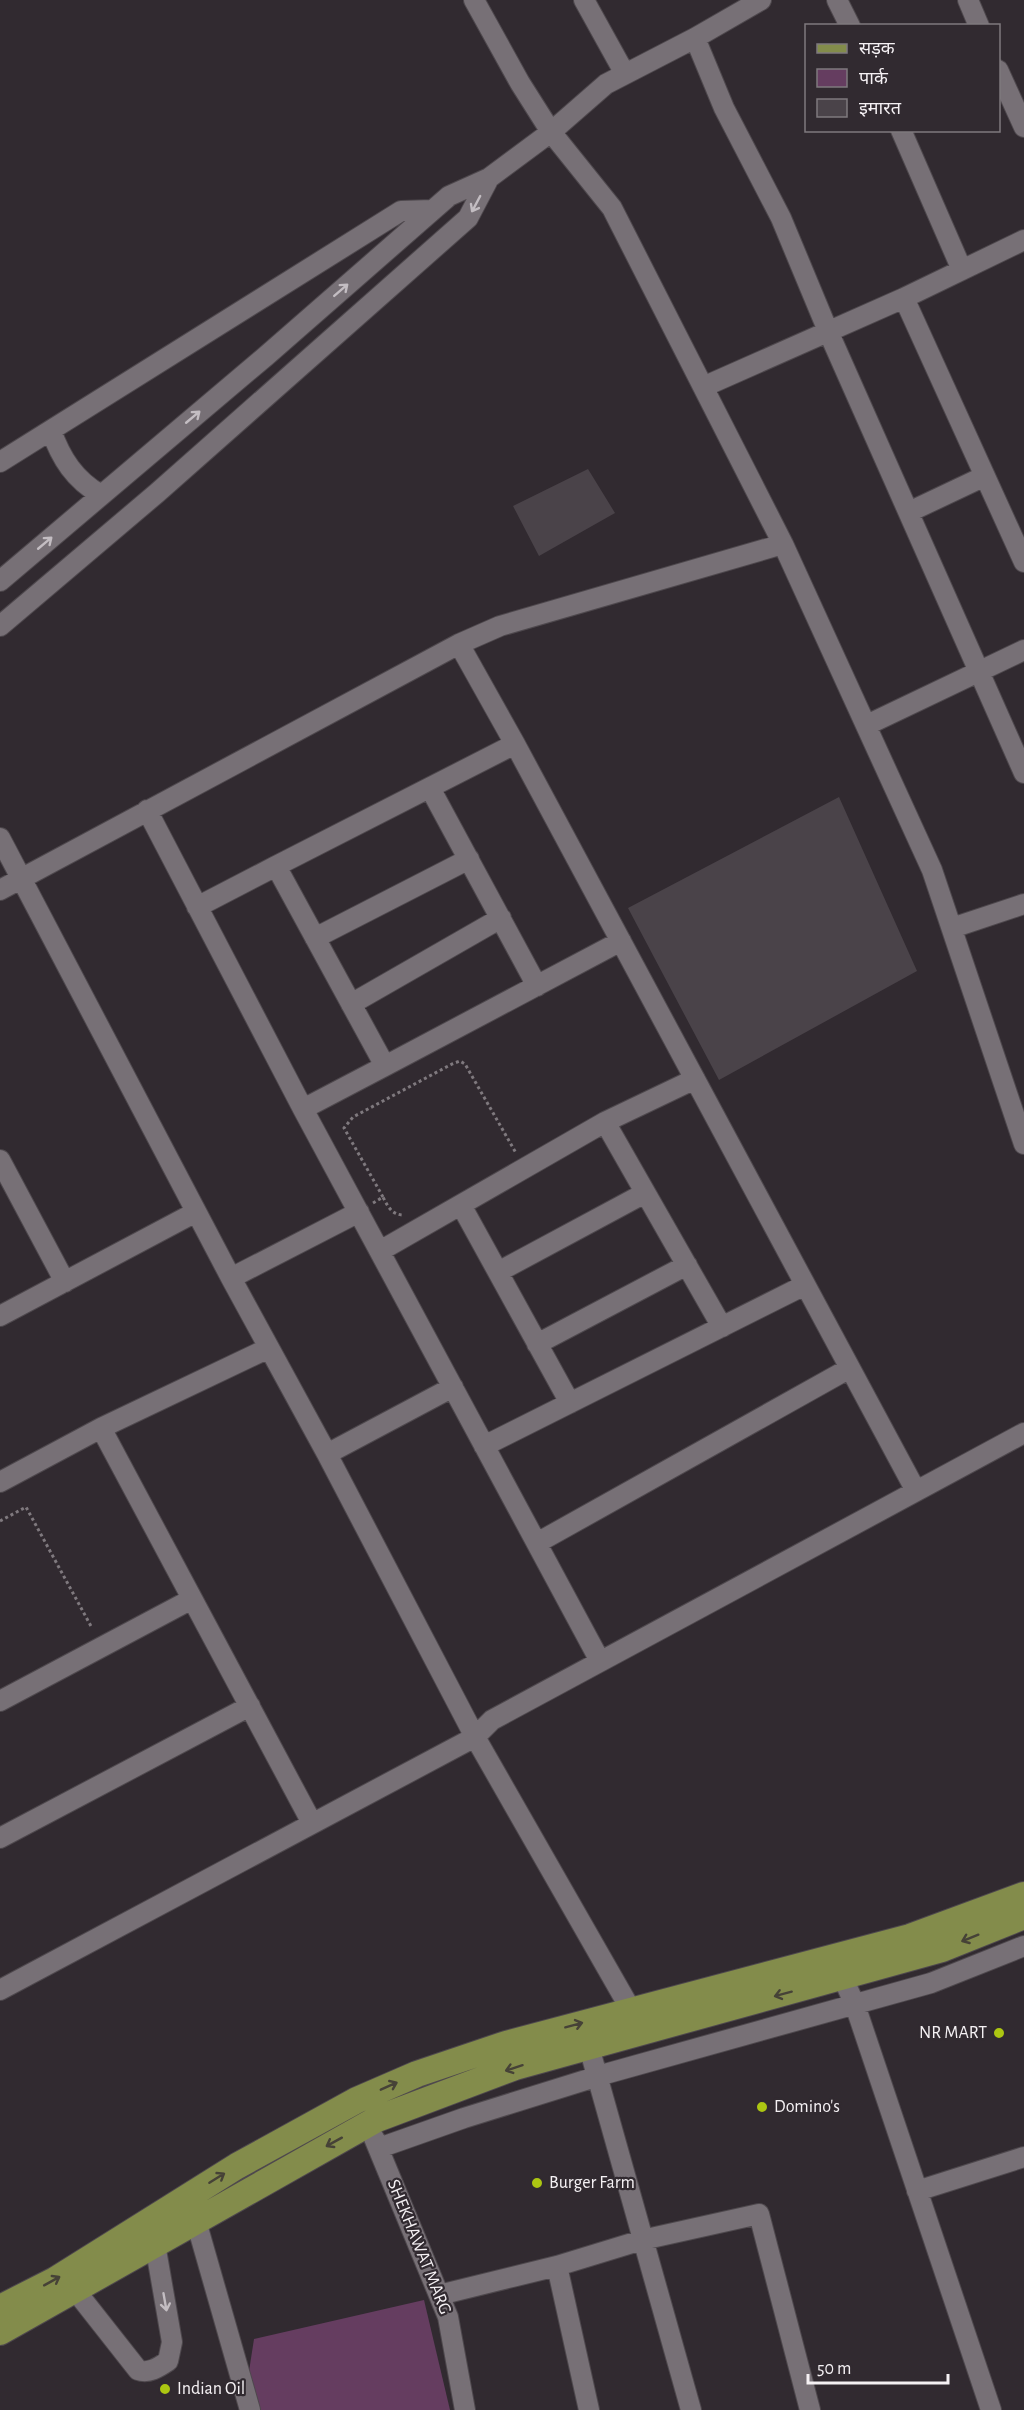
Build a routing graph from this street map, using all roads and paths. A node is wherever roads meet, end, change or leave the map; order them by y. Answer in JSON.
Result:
{"nodes":[{"id":1,"x":474,"y":0,"type":"edge"},
{"id":2,"x":584,"y":0,"type":"edge"},
{"id":3,"x":761,"y":0,"type":"edge"},
{"id":4,"x":837,"y":0,"type":"edge"},
{"id":5,"x":968,"y":0,"type":"edge"},
{"id":6,"x":849,"y":24,"type":"edge"},
{"id":7,"x":978,"y":24,"type":"edge"},
{"id":8,"x":696,"y":38,"type":"junction"},
{"id":9,"x":626,"y":74,"type":"junction"},
{"id":10,"x":1000,"y":75,"type":"edge"},
{"id":11,"x":1024,"y":127,"type":"edge"},
{"id":12,"x":551,"y":132,"type":"junction"},
{"id":13,"x":902,"y":132,"type":"edge"},
{"id":14,"x":489,"y":178,"type":"junction"},
{"id":15,"x":432,"y":210,"type":"junction"},
{"id":16,"x":1024,"y":240,"type":"edge"},
{"id":17,"x":963,"y":270,"type":"junction"},
{"id":18,"x":904,"y":298,"type":"junction"},
{"id":19,"x":828,"y":331,"type":"junction"},
{"id":20,"x":703,"y":387,"type":"junction"},
{"id":21,"x":51,"y":430,"type":"junction"},
{"id":22,"x":0,"y":462,"type":"edge"},
{"id":23,"x":985,"y":476,"type":"junction"},
{"id":24,"x":101,"y":495,"type":"junction"},
{"id":25,"x":909,"y":512,"type":"junction"},
{"id":26,"x":783,"y":544,"type":"junction"},
{"id":27,"x":1024,"y":562,"type":"edge"},
{"id":28,"x":3,"y":572,"type":"edge"},
{"id":29,"x":0,"y":627,"type":"edge"},
{"id":30,"x":459,"y":644,"type":"junction"},
{"id":31,"x":1024,"y":650,"type":"edge"},
{"id":32,"x":980,"y":671,"type":"junction"},
{"id":33,"x":867,"y":725,"type":"junction"},
{"id":34,"x":515,"y":744,"type":"junction"},
{"id":35,"x":1024,"y":773,"type":"edge"},
{"id":36,"x":430,"y":788,"type":"junction"},
{"id":37,"x":147,"y":810,"type":"junction"},
{"id":38,"x":0,"y":838,"type":"edge"},
{"id":39,"x":469,"y":859,"type":"junction"},
{"id":40,"x":276,"y":866,"type":"junction"},
{"id":41,"x":21,"y":879,"type":"junction"},
{"id":42,"x":0,"y":890,"type":"edge"},
{"id":43,"x":1024,"y":904,"type":"edge"},
{"id":44,"x":197,"y":907,"type":"junction"},
{"id":45,"x":501,"y":918,"type":"junction"},
{"id":46,"x":952,"y":928,"type":"junction"},
{"id":47,"x":315,"y":938,"type":"junction"},
{"id":48,"x":621,"y":941,"type":"junction"},
{"id":49,"x":537,"y":986,"type":"junction"},
{"id":50,"x":351,"y":1004,"type":"junction"},
{"id":51,"x":385,"y":1066,"type":"junction"},
{"id":52,"x":695,"y":1079,"type":"junction"},
{"id":53,"x":303,"y":1108,"type":"junction"},
{"id":54,"x":605,"y":1122,"type":"junction"},
{"id":55,"x":1024,"y":1144,"type":"edge"},
{"id":56,"x":515,"y":1157,"type":"dead end"},
{"id":57,"x":0,"y":1160,"type":"edge"},
{"id":58,"x":645,"y":1193,"type":"junction"},
{"id":59,"x":383,"y":1197,"type":"junction"},
{"id":60,"x":461,"y":1204,"type":"junction"},
{"id":61,"x":413,"y":1210,"type":"dead end"},
{"id":62,"x":196,"y":1212,"type":"junction"},
{"id":63,"x":359,"y":1212,"type":"junction"},
{"id":64,"x":380,"y":1251,"type":"junction"},
{"id":65,"x":687,"y":1265,"type":"junction"},
{"id":66,"x":498,"y":1272,"type":"junction"},
{"id":67,"x":231,"y":1278,"type":"junction"},
{"id":68,"x":65,"y":1282,"type":"junction"},
{"id":69,"x":805,"y":1285,"type":"junction"},
{"id":70,"x":0,"y":1316,"type":"edge"},
{"id":71,"x":722,"y":1327,"type":"junction"},
{"id":72,"x":537,"y":1344,"type":"junction"},
{"id":73,"x":269,"y":1348,"type":"junction"},
{"id":74,"x":850,"y":1368,"type":"junction"},
{"id":75,"x":453,"y":1387,"type":"junction"},
{"id":76,"x":570,"y":1403,"type":"junction"},
{"id":77,"x":101,"y":1428,"type":"junction"},
{"id":78,"x":1024,"y":1433,"type":"edge"},
{"id":79,"x":484,"y":1446,"type":"junction"},
{"id":80,"x":327,"y":1454,"type":"junction"},
{"id":81,"x":0,"y":1482,"type":"edge"},
{"id":82,"x":916,"y":1491,"type":"junction"},
{"id":83,"x":0,"y":1521,"type":"edge"},
{"id":84,"x":537,"y":1543,"type":"junction"},
{"id":85,"x":192,"y":1599,"type":"junction"},
{"id":86,"x":93,"y":1628,"type":"dead end"},
{"id":87,"x":600,"y":1661,"type":"junction"},
{"id":88,"x":0,"y":1701,"type":"edge"},
{"id":89,"x":250,"y":1706,"type":"junction"},
{"id":90,"x":475,"y":1737,"type":"junction"},
{"id":91,"x":312,"y":1823,"type":"junction"},
{"id":92,"x":0,"y":1838,"type":"edge"},
{"id":93,"x":1024,"y":1894,"type":"edge"},
{"id":94,"x":1024,"y":1916,"type":"edge"},
{"id":95,"x":1024,"y":1946,"type":"edge"},
{"id":96,"x":843,"y":1978,"type":"junction"},
{"id":97,"x":0,"y":1990,"type":"edge"},
{"id":98,"x":855,"y":2005,"type":"junction"},
{"id":99,"x":631,"y":2010,"type":"junction"},
{"id":100,"x":589,"y":2047,"type":"junction"},
{"id":101,"x":596,"y":2077,"type":"junction"},
{"id":102,"x":357,"y":2100,"type":"junction"},
{"id":103,"x":367,"y":2124,"type":"junction"},
{"id":104,"x":379,"y":2148,"type":"junction"},
{"id":105,"x":1024,"y":2157,"type":"edge"},
{"id":106,"x":917,"y":2191,"type":"junction"},
{"id":107,"x":196,"y":2221,"type":"junction"},
{"id":108,"x":150,"y":2234,"type":"junction"},
{"id":109,"x":642,"y":2240,"type":"junction"},
{"id":110,"x":557,"y":2265,"type":"junction"},
{"id":111,"x":75,"y":2290,"type":"junction"},
{"id":112,"x":439,"y":2295,"type":"junction"},
{"id":113,"x":0,"y":2308,"type":"edge"},
{"id":114,"x":0,"y":2332,"type":"edge"},
{"id":115,"x":250,"y":2410,"type":"edge"},
{"id":116,"x":465,"y":2410,"type":"edge"},
{"id":117,"x":589,"y":2410,"type":"edge"},
{"id":118,"x":691,"y":2410,"type":"edge"},
{"id":119,"x":810,"y":2410,"type":"edge"},
{"id":120,"x":991,"y":2410,"type":"edge"}],
"edges":[{"from":1,"to":12,"type":"street"},
{"from":2,"to":9,"type":"street"},
{"from":3,"to":8,"type":"street"},
{"from":4,"to":6,"type":"street"},
{"from":5,"to":7,"type":"street"},
{"from":8,"to":9,"type":"street"},
{"from":8,"to":19,"type":"street"},
{"from":9,"to":12,"type":"street"},
{"from":10,"to":11,"type":"street"},
{"from":12,"to":14,"type":"street"},
{"from":12,"to":20,"type":"street"},
{"from":13,"to":17,"type":"street"},
{"from":14,"to":15,"type":"street"},
{"from":14,"to":29,"type":"street","one_way":true},
{"from":15,"to":21,"type":"street"},
{"from":24,"to":15,"type":"street","one_way":true},
{"from":16,"to":17,"type":"street"},
{"from":17,"to":18,"type":"street"},
{"from":18,"to":19,"type":"street"},
{"from":18,"to":23,"type":"street"},
{"from":19,"to":20,"type":"street"},
{"from":19,"to":25,"type":"street"},
{"from":20,"to":26,"type":"street"},
{"from":21,"to":22,"type":"street"},
{"from":21,"to":24,"type":"street"},
{"from":23,"to":25,"type":"street"},
{"from":23,"to":27,"type":"street"},
{"from":28,"to":24,"type":"street","one_way":true},
{"from":25,"to":32,"type":"street"},
{"from":26,"to":30,"type":"street"},
{"from":26,"to":33,"type":"street"},
{"from":30,"to":34,"type":"street"},
{"from":30,"to":37,"type":"street"},
{"from":31,"to":32,"type":"street"},
{"from":32,"to":33,"type":"street"},
{"from":32,"to":35,"type":"street"},
{"from":33,"to":46,"type":"street"},
{"from":34,"to":36,"type":"street"},
{"from":34,"to":48,"type":"street"},
{"from":36,"to":39,"type":"street"},
{"from":36,"to":40,"type":"street"},
{"from":37,"to":41,"type":"street"},
{"from":37,"to":44,"type":"street"},
{"from":38,"to":41,"type":"street"},
{"from":39,"to":45,"type":"street"},
{"from":39,"to":47,"type":"street"},
{"from":40,"to":44,"type":"street"},
{"from":40,"to":47,"type":"street"},
{"from":41,"to":42,"type":"street"},
{"from":41,"to":62,"type":"street"},
{"from":43,"to":46,"type":"street"},
{"from":44,"to":53,"type":"street"},
{"from":45,"to":49,"type":"street"},
{"from":45,"to":50,"type":"street"},
{"from":46,"to":55,"type":"street"},
{"from":47,"to":50,"type":"street"},
{"from":48,"to":49,"type":"street"},
{"from":48,"to":52,"type":"street"},
{"from":49,"to":51,"type":"street"},
{"from":50,"to":51,"type":"street"},
{"from":51,"to":53,"type":"street"},
{"from":52,"to":54,"type":"street"},
{"from":52,"to":69,"type":"street"},
{"from":53,"to":63,"type":"street"},
{"from":54,"to":58,"type":"street"},
{"from":54,"to":60,"type":"street"},
{"from":56,"to":59,"type":"path"},
{"from":57,"to":68,"type":"street"},
{"from":58,"to":65,"type":"street"},
{"from":58,"to":66,"type":"street"},
{"from":59,"to":61,"type":"path"},
{"from":59,"to":63,"type":"path"},
{"from":60,"to":64,"type":"street"},
{"from":60,"to":66,"type":"street"},
{"from":62,"to":67,"type":"street"},
{"from":62,"to":68,"type":"street"},
{"from":63,"to":64,"type":"street"},
{"from":63,"to":67,"type":"street"},
{"from":64,"to":75,"type":"street"},
{"from":65,"to":71,"type":"street"},
{"from":65,"to":72,"type":"street"},
{"from":66,"to":72,"type":"street"},
{"from":67,"to":73,"type":"street"},
{"from":68,"to":70,"type":"street"},
{"from":69,"to":71,"type":"street"},
{"from":69,"to":74,"type":"street"},
{"from":71,"to":76,"type":"street"},
{"from":72,"to":76,"type":"street"},
{"from":73,"to":77,"type":"street"},
{"from":73,"to":80,"type":"street"},
{"from":74,"to":82,"type":"street"},
{"from":74,"to":84,"type":"street"},
{"from":75,"to":79,"type":"street"},
{"from":75,"to":80,"type":"street"},
{"from":76,"to":79,"type":"street"},
{"from":77,"to":81,"type":"street"},
{"from":77,"to":85,"type":"street"},
{"from":78,"to":82,"type":"street"},
{"from":79,"to":84,"type":"street"},
{"from":80,"to":90,"type":"street"},
{"from":82,"to":87,"type":"street"},
{"from":83,"to":86,"type":"path"},
{"from":84,"to":87,"type":"street"},
{"from":85,"to":88,"type":"street"},
{"from":85,"to":89,"type":"street"},
{"from":87,"to":90,"type":"street"},
{"from":89,"to":91,"type":"street"},
{"from":89,"to":92,"type":"street"},
{"from":90,"to":91,"type":"street"},
{"from":90,"to":99,"type":"street"},
{"from":91,"to":97,"type":"street"},
{"from":93,"to":99,"type":"main road"},
{"from":94,"to":96,"type":"main road","one_way":true},
{"from":95,"to":98,"type":"street"},
{"from":96,"to":98,"type":"street"},
{"from":96,"to":100,"type":"main road","one_way":true},
{"from":98,"to":101,"type":"street"},
{"from":98,"to":106,"type":"street"},
{"from":102,"to":99,"type":"main road","one_way":true},
{"from":100,"to":101,"type":"street"},
{"from":100,"to":103,"type":"main road","one_way":true},
{"from":101,"to":104,"type":"street"},
{"from":101,"to":109,"type":"street"},
{"from":102,"to":103,"type":"street","name":"SHEKHAWAT MARG"},
{"from":108,"to":102,"type":"main road","one_way":true},
{"from":103,"to":104,"type":"street","name":"SHEKHAWAT MARG"},
{"from":103,"to":107,"type":"main road","one_way":true},
{"from":104,"to":112,"type":"street","name":"SHEKHAWAT MARG"},
{"from":105,"to":106,"type":"street"},
{"from":106,"to":120,"type":"street"},
{"from":107,"to":108,"type":"main road"},
{"from":107,"to":115,"type":"street"},
{"from":108,"to":111,"type":"main road"},
{"from":108,"to":111,"type":"street","one_way":true},
{"from":113,"to":108,"type":"main road","one_way":true},
{"from":109,"to":110,"type":"street"},
{"from":109,"to":118,"type":"street"},
{"from":109,"to":119,"type":"street"},
{"from":110,"to":112,"type":"street"},
{"from":110,"to":117,"type":"street"},
{"from":111,"to":114,"type":"main road"},
{"from":112,"to":116,"type":"street","name":"SHEKHAWAT MARG"}]}
